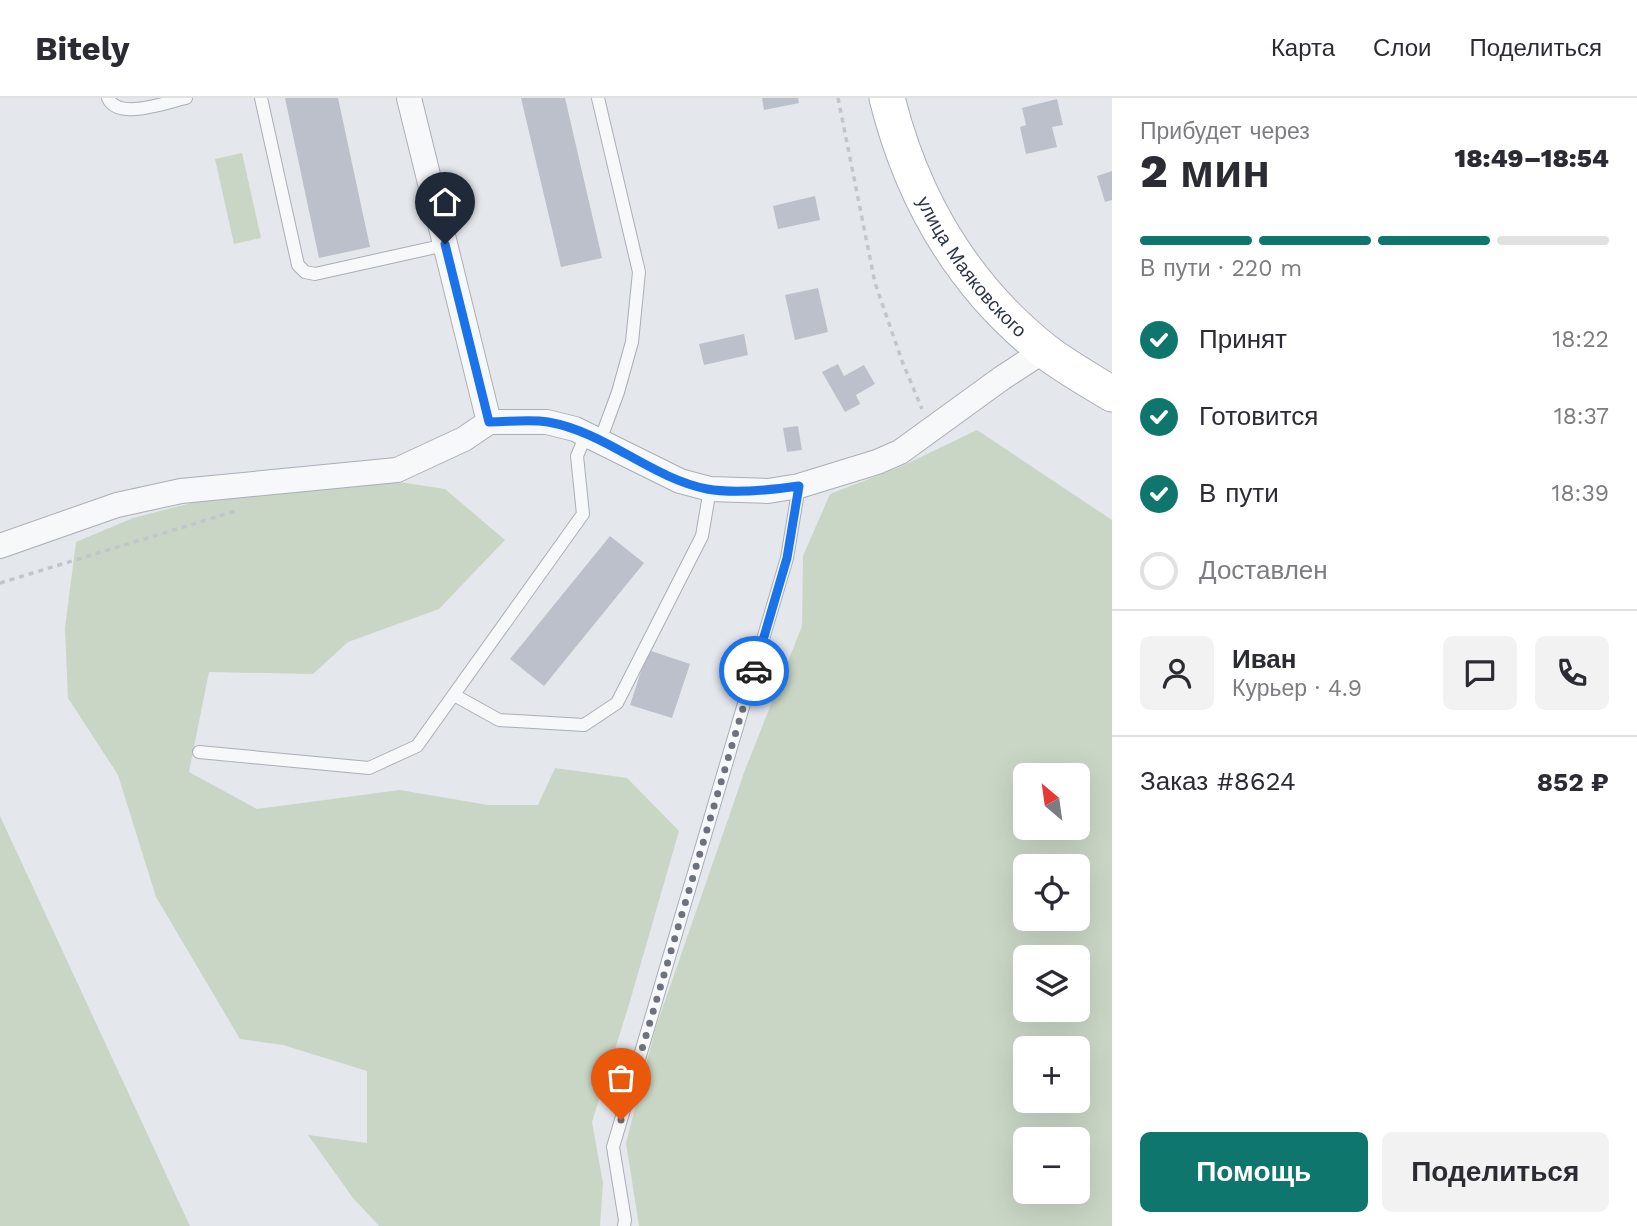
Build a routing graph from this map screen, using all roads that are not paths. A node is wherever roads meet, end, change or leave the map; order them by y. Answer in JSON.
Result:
{"nodes":[{"id":1,"x":108,"y":98,"type":"edge"},
{"id":2,"x":186,"y":98,"type":"edge"},
{"id":3,"x":261,"y":98,"type":"edge"},
{"id":4,"x":409,"y":98,"type":"edge"},
{"id":5,"x":598,"y":98,"type":"edge"},
{"id":6,"x":887,"y":98,"type":"edge"},
{"id":7,"x":445,"y":244,"type":"junction"},
{"id":8,"x":1045,"y":350,"type":"junction"},
{"id":9,"x":1112,"y":394,"type":"edge"},
{"id":10,"x":489,"y":422,"type":"junction"},
{"id":11,"x":593,"y":438,"type":"junction"},
{"id":12,"x":799,"y":486,"type":"junction"},
{"id":13,"x":710,"y":489,"type":"junction"},
{"id":14,"x":0,"y":546,"type":"edge"},
{"id":15,"x":454,"y":695,"type":"junction"},
{"id":16,"x":199,"y":752,"type":"dead end"},
{"id":17,"x":624,"y":1226,"type":"edge"}],
"edges":[{"from":1,"to":2,"type":"lane"},
{"from":3,"to":7,"type":"lane"},
{"from":4,"to":7,"type":"street"},
{"from":5,"to":11,"type":"lane"},
{"from":6,"to":8,"type":"street","name":"улица Маяковского"},
{"from":7,"to":10,"type":"street"},
{"from":8,"to":9,"type":"street","name":"улица Маяковского"},
{"from":8,"to":12,"type":"street"},
{"from":10,"to":11,"type":"street"},
{"from":10,"to":14,"type":"street"},
{"from":11,"to":13,"type":"street"},
{"from":11,"to":15,"type":"lane"},
{"from":12,"to":13,"type":"street"},
{"from":12,"to":17,"type":"lane"},
{"from":13,"to":15,"type":"lane"},
{"from":15,"to":16,"type":"lane"}]}
